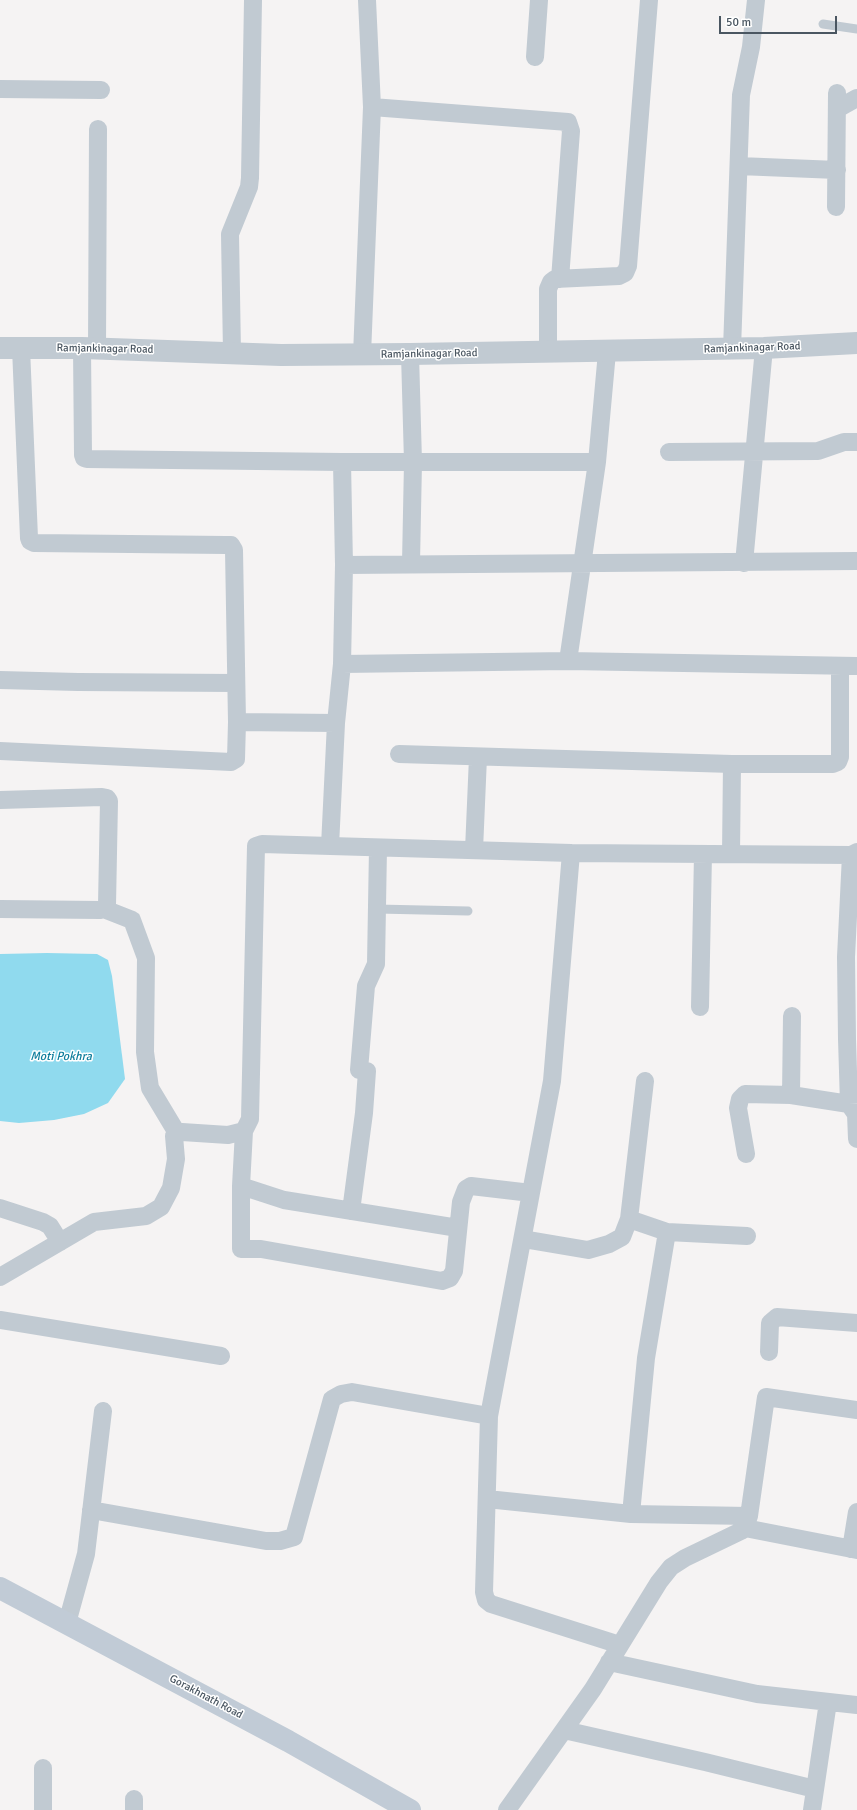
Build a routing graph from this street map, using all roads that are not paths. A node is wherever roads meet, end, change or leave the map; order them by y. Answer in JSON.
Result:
{"nodes":[{"id":1,"x":253,"y":0,"type":"edge"},
{"id":2,"x":367,"y":0,"type":"edge"},
{"id":3,"x":539,"y":0,"type":"edge"},
{"id":4,"x":649,"y":0,"type":"edge"},
{"id":5,"x":756,"y":0,"type":"edge"},
{"id":6,"x":823,"y":24,"type":"dead end"},
{"id":7,"x":857,"y":29,"type":"edge"},
{"id":8,"x":535,"y":57,"type":"dead end"},
{"id":9,"x":0,"y":89,"type":"edge"},
{"id":10,"x":101,"y":90,"type":"dead end"},
{"id":11,"x":857,"y":98,"type":"edge"},
{"id":12,"x":372,"y":107,"type":"junction"},
{"id":13,"x":98,"y":129,"type":"dead end"},
{"id":14,"x":739,"y":166,"type":"junction"},
{"id":15,"x":837,"y":170,"type":"junction"},
{"id":16,"x":836,"y":207,"type":"dead end"},
{"id":17,"x":560,"y":279,"type":"junction"},
{"id":18,"x":857,"y":343,"type":"edge"},
{"id":19,"x":10,"y":348,"type":"edge"},
{"id":20,"x":90,"y":348,"type":"junction"},
{"id":21,"x":764,"y":348,"type":"junction"},
{"id":22,"x":732,"y":349,"type":"junction"},
{"id":23,"x":548,"y":352,"type":"junction"},
{"id":24,"x":607,"y":352,"type":"junction"},
{"id":25,"x":232,"y":353,"type":"junction"},
{"id":26,"x":410,"y":354,"type":"junction"},
{"id":27,"x":362,"y":355,"type":"junction"},
{"id":28,"x":857,"y":442,"type":"edge"},
{"id":29,"x":754,"y":451,"type":"junction"},
{"id":30,"x":668,"y":452,"type":"dead end"},
{"id":31,"x":342,"y":462,"type":"junction"},
{"id":32,"x":413,"y":462,"type":"junction"},
{"id":33,"x":597,"y":462,"type":"junction"},
{"id":34,"x":857,"y":561,"type":"edge"},
{"id":35,"x":411,"y":563,"type":"junction"},
{"id":36,"x":581,"y":563,"type":"junction"},
{"id":37,"x":744,"y":563,"type":"junction"},
{"id":38,"x":344,"y":565,"type":"junction"},
{"id":39,"x":568,"y":661,"type":"junction"},
{"id":40,"x":342,"y":664,"type":"junction"},
{"id":41,"x":848,"y":666,"type":"edge"},
{"id":42,"x":0,"y":680,"type":"edge"},
{"id":43,"x":235,"y":683,"type":"junction"},
{"id":44,"x":237,"y":722,"type":"junction"},
{"id":45,"x":336,"y":723,"type":"junction"},
{"id":46,"x":0,"y":751,"type":"edge"},
{"id":47,"x":400,"y":754,"type":"dead end"},
{"id":48,"x":478,"y":757,"type":"junction"},
{"id":49,"x":732,"y":764,"type":"junction"},
{"id":50,"x":0,"y":800,"type":"edge"},
{"id":51,"x":330,"y":846,"type":"junction"},
{"id":52,"x":378,"y":848,"type":"junction"},
{"id":53,"x":474,"y":850,"type":"junction"},
{"id":54,"x":571,"y":853,"type":"junction"},
{"id":55,"x":854,"y":853,"type":"edge"},
{"id":56,"x":703,"y":854,"type":"junction"},
{"id":57,"x":730,"y":854,"type":"junction"},
{"id":58,"x":0,"y":909,"type":"edge"},
{"id":59,"x":104,"y":909,"type":"junction"},
{"id":60,"x":377,"y":909,"type":"junction"},
{"id":61,"x":468,"y":911,"type":"dead end"},
{"id":62,"x":852,"y":926,"type":"edge"},
{"id":63,"x":700,"y":1007,"type":"dead end"},
{"id":64,"x":792,"y":1016,"type":"dead end"},
{"id":65,"x":852,"y":1039,"type":"edge"},
{"id":66,"x":645,"y":1081,"type":"dead end"},
{"id":67,"x":791,"y":1095,"type":"junction"},
{"id":68,"x":849,"y":1104,"type":"junction"},
{"id":69,"x":244,"y":1130,"type":"junction"},
{"id":70,"x":177,"y":1133,"type":"junction"},
{"id":71,"x":857,"y":1139,"type":"edge"},
{"id":72,"x":746,"y":1154,"type":"dead end"},
{"id":73,"x":241,"y":1186,"type":"junction"},
{"id":74,"x":531,"y":1193,"type":"junction"},
{"id":75,"x":0,"y":1208,"type":"edge"},
{"id":76,"x":351,"y":1210,"type":"junction"},
{"id":77,"x":629,"y":1219,"type":"junction"},
{"id":78,"x":458,"y":1228,"type":"junction"},
{"id":79,"x":667,"y":1232,"type":"junction"},
{"id":80,"x":747,"y":1236,"type":"dead end"},
{"id":81,"x":523,"y":1238,"type":"junction"},
{"id":82,"x":60,"y":1242,"type":"junction"},
{"id":83,"x":0,"y":1277,"type":"edge"},
{"id":84,"x":0,"y":1320,"type":"edge"},
{"id":85,"x":857,"y":1323,"type":"edge"},
{"id":86,"x":769,"y":1352,"type":"dead end"},
{"id":87,"x":221,"y":1356,"type":"dead end"},
{"id":88,"x":857,"y":1410,"type":"edge"},
{"id":89,"x":103,"y":1411,"type":"dead end"},
{"id":90,"x":489,"y":1416,"type":"junction"},
{"id":91,"x":486,"y":1499,"type":"junction"},
{"id":92,"x":91,"y":1510,"type":"junction"},
{"id":93,"x":857,"y":1512,"type":"edge"},
{"id":94,"x":631,"y":1514,"type":"junction"},
{"id":95,"x":747,"y":1522,"type":"junction"},
{"id":96,"x":854,"y":1550,"type":"edge"},
{"id":97,"x":0,"y":1588,"type":"edge"},
{"id":98,"x":67,"y":1623,"type":"junction"},
{"id":99,"x":620,"y":1645,"type":"junction"},
{"id":100,"x":609,"y":1662,"type":"junction"},
{"id":101,"x":828,"y":1702,"type":"junction"},
{"id":102,"x":857,"y":1705,"type":"edge"},
{"id":103,"x":564,"y":1730,"type":"junction"},
{"id":104,"x":43,"y":1768,"type":"dead end"},
{"id":105,"x":815,"y":1789,"type":"junction"},
{"id":106,"x":43,"y":1810,"type":"edge"},
{"id":107,"x":410,"y":1810,"type":"edge"},
{"id":108,"x":507,"y":1810,"type":"edge"},
{"id":109,"x":812,"y":1810,"type":"edge"}],
"edges":[{"from":1,"to":25,"type":"street"},
{"from":2,"to":12,"type":"street"},
{"from":3,"to":8,"type":"street"},
{"from":4,"to":17,"type":"street"},
{"from":5,"to":14,"type":"street"},
{"from":6,"to":7,"type":"lane"},
{"from":9,"to":10,"type":"street"},
{"from":11,"to":15,"type":"street"},
{"from":12,"to":17,"type":"street"},
{"from":12,"to":27,"type":"street"},
{"from":13,"to":20,"type":"street"},
{"from":14,"to":15,"type":"street"},
{"from":14,"to":22,"type":"street"},
{"from":15,"to":16,"type":"street"},
{"from":17,"to":23,"type":"street"},
{"from":18,"to":21,"type":"street","name":"Ramjankinagar Road"},
{"from":19,"to":20,"type":"street","name":"Ramjankinagar Road"},
{"from":19,"to":43,"type":"street"},
{"from":20,"to":25,"type":"street","name":"Ramjankinagar Road"},
{"from":20,"to":31,"type":"street"},
{"from":21,"to":22,"type":"street","name":"Ramjankinagar Road"},
{"from":21,"to":29,"type":"street"},
{"from":22,"to":24,"type":"street","name":"Ramjankinagar Road"},
{"from":23,"to":24,"type":"street","name":"Ramjankinagar Road"},
{"from":23,"to":26,"type":"street","name":"Ramjankinagar Road"},
{"from":24,"to":33,"type":"street"},
{"from":25,"to":27,"type":"street","name":"Ramjankinagar Road"},
{"from":26,"to":27,"type":"street","name":"Ramjankinagar Road"},
{"from":26,"to":32,"type":"street"},
{"from":28,"to":29,"type":"street"},
{"from":29,"to":30,"type":"street"},
{"from":29,"to":37,"type":"street"},
{"from":31,"to":32,"type":"street"},
{"from":31,"to":38,"type":"street"},
{"from":32,"to":33,"type":"street"},
{"from":32,"to":35,"type":"street"},
{"from":33,"to":36,"type":"street"},
{"from":34,"to":37,"type":"street"},
{"from":35,"to":36,"type":"street"},
{"from":35,"to":38,"type":"street"},
{"from":36,"to":37,"type":"street"},
{"from":36,"to":39,"type":"street"},
{"from":38,"to":40,"type":"street"},
{"from":39,"to":40,"type":"street"},
{"from":39,"to":41,"type":"street"},
{"from":40,"to":45,"type":"street"},
{"from":41,"to":49,"type":"street"},
{"from":42,"to":43,"type":"street"},
{"from":43,"to":44,"type":"street"},
{"from":44,"to":45,"type":"street"},
{"from":44,"to":46,"type":"street"},
{"from":45,"to":51,"type":"street"},
{"from":47,"to":48,"type":"street"},
{"from":48,"to":49,"type":"street"},
{"from":48,"to":53,"type":"street"},
{"from":49,"to":57,"type":"street"},
{"from":50,"to":59,"type":"street"},
{"from":51,"to":52,"type":"street"},
{"from":51,"to":69,"type":"street"},
{"from":52,"to":53,"type":"street"},
{"from":52,"to":60,"type":"street"},
{"from":53,"to":54,"type":"street"},
{"from":54,"to":56,"type":"street"},
{"from":54,"to":74,"type":"street"},
{"from":55,"to":57,"type":"street"},
{"from":55,"to":62,"type":"street"},
{"from":56,"to":57,"type":"street"},
{"from":56,"to":63,"type":"street"},
{"from":58,"to":59,"type":"street"},
{"from":59,"to":70,"type":"street"},
{"from":60,"to":61,"type":"lane"},
{"from":60,"to":76,"type":"street"},
{"from":62,"to":65,"type":"street"},
{"from":64,"to":67,"type":"street"},
{"from":65,"to":68,"type":"street"},
{"from":66,"to":77,"type":"street"},
{"from":67,"to":68,"type":"street"},
{"from":67,"to":72,"type":"street"},
{"from":68,"to":71,"type":"street"},
{"from":69,"to":70,"type":"street"},
{"from":69,"to":73,"type":"street"},
{"from":70,"to":82,"type":"street"},
{"from":73,"to":76,"type":"street"},
{"from":73,"to":78,"type":"street"},
{"from":74,"to":78,"type":"street"},
{"from":74,"to":81,"type":"street"},
{"from":75,"to":82,"type":"street"},
{"from":76,"to":78,"type":"street"},
{"from":77,"to":79,"type":"street"},
{"from":77,"to":81,"type":"street"},
{"from":79,"to":80,"type":"street"},
{"from":79,"to":94,"type":"street"},
{"from":81,"to":90,"type":"street"},
{"from":82,"to":83,"type":"street"},
{"from":84,"to":87,"type":"street"},
{"from":85,"to":86,"type":"street"},
{"from":88,"to":95,"type":"street"},
{"from":89,"to":92,"type":"street"},
{"from":90,"to":91,"type":"street"},
{"from":90,"to":92,"type":"street"},
{"from":91,"to":94,"type":"street"},
{"from":91,"to":99,"type":"street"},
{"from":92,"to":98,"type":"street"},
{"from":93,"to":96,"type":"street"},
{"from":94,"to":95,"type":"street"},
{"from":95,"to":96,"type":"street"},
{"from":95,"to":99,"type":"street"},
{"from":97,"to":98,"type":"main road","name":"Gorakhnath Road"},
{"from":98,"to":107,"type":"main road","name":"Gorakhnath Road"},
{"from":99,"to":100,"type":"street"},
{"from":100,"to":101,"type":"street"},
{"from":100,"to":103,"type":"street"},
{"from":101,"to":102,"type":"street"},
{"from":101,"to":105,"type":"street"},
{"from":103,"to":105,"type":"street"},
{"from":103,"to":108,"type":"street"},
{"from":104,"to":106,"type":"street"},
{"from":105,"to":109,"type":"street"}]}
